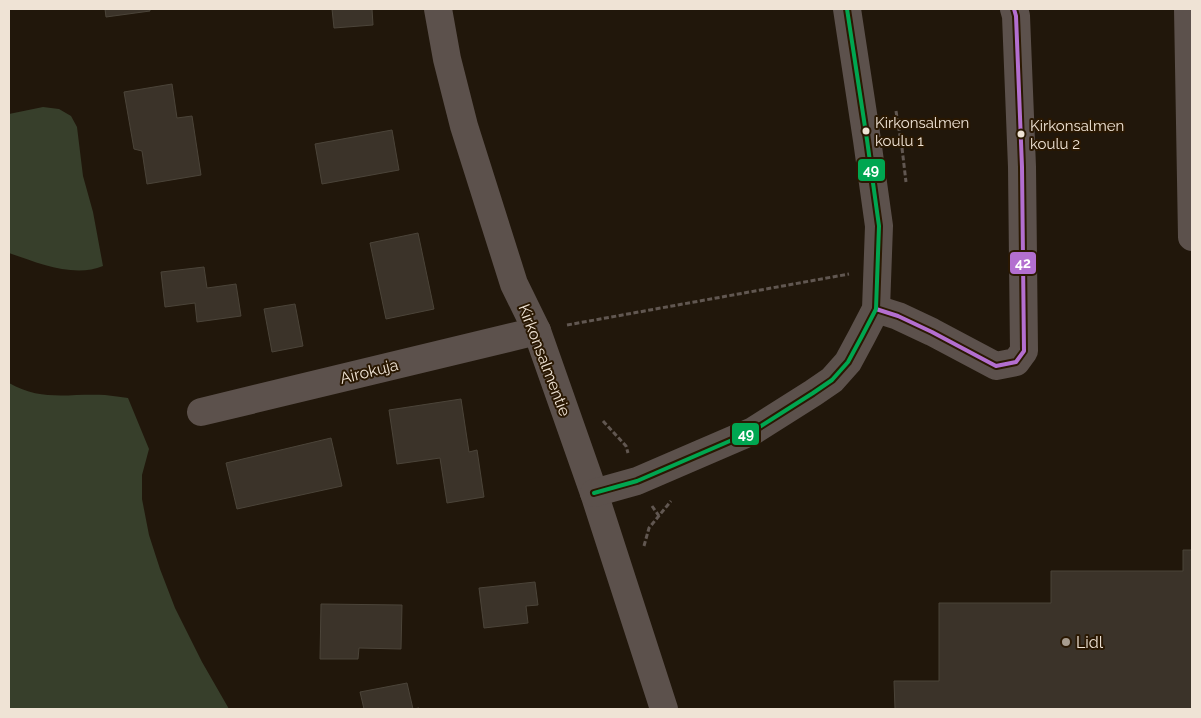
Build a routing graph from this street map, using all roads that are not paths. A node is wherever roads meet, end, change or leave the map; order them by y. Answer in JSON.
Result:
{"nodes":[{"id":1,"x":438,"y":9,"type":"edge"},
{"id":2,"x":847,"y":9,"type":"edge"},
{"id":3,"x":1014,"y":9,"type":"edge"},
{"id":4,"x":1188,"y":9,"type":"edge"},
{"id":5,"x":1192,"y":238,"type":"edge"},
{"id":6,"x":876,"y":309,"type":"junction"},
{"id":7,"x":537,"y":331,"type":"junction"},
{"id":8,"x":201,"y":412,"type":"dead end"},
{"id":9,"x":594,"y":493,"type":"junction"},
{"id":10,"x":664,"y":709,"type":"edge"}],
"edges":[{"from":1,"to":7,"type":"street","name":"Kirkonsalmentie"},
{"from":2,"to":6,"type":"street"},
{"from":3,"to":6,"type":"street"},
{"from":4,"to":5,"type":"street"},
{"from":6,"to":9,"type":"street"},
{"from":7,"to":8,"type":"street","name":"Airokuja"},
{"from":7,"to":9,"type":"street","name":"Kirkonsalmentie"},
{"from":9,"to":10,"type":"street","name":"Kirkonsalmentie"}]}
